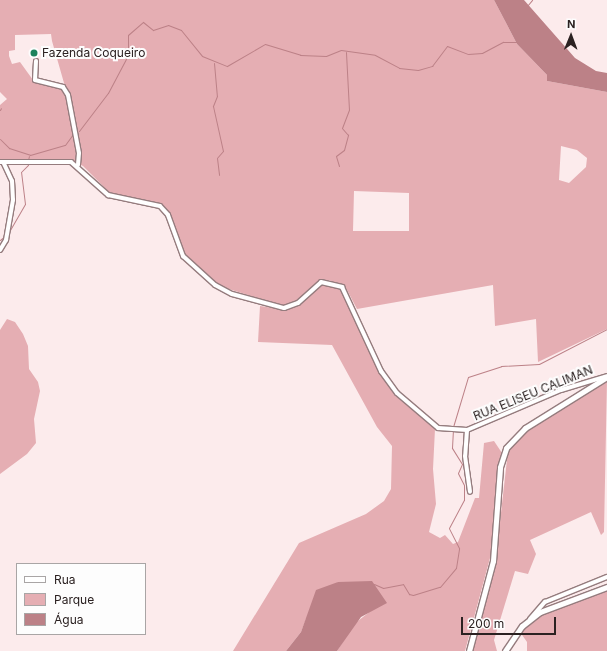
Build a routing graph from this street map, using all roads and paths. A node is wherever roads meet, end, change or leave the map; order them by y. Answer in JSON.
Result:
{"nodes":[{"id":1,"x":36,"y":61,"type":"dead end"},
{"id":2,"x":2,"y":162,"type":"edge"},
{"id":3,"x":78,"y":166,"type":"junction"},
{"id":4,"x":0,"y":250,"type":"edge"},
{"id":5,"x":607,"y":376,"type":"edge"},
{"id":6,"x":467,"y":430,"type":"junction"},
{"id":7,"x":470,"y":492,"type":"dead end"},
{"id":8,"x":607,"y":577,"type":"edge"},
{"id":9,"x":607,"y":587,"type":"edge"},
{"id":10,"x":530,"y":619,"type":"junction"},
{"id":11,"x":469,"y":651,"type":"edge"},
{"id":12,"x":505,"y":651,"type":"edge"}],
"edges":[{"from":1,"to":3,"type":"street"},
{"from":2,"to":3,"type":"street"},
{"from":2,"to":4,"type":"street"},
{"from":3,"to":6,"type":"street"},
{"from":5,"to":6,"type":"street","name":"RUA ELISEU CALIMAN"},
{"from":5,"to":11,"type":"main road"},
{"from":6,"to":7,"type":"street"},
{"from":8,"to":10,"type":"street"},
{"from":9,"to":10,"type":"main road"},
{"from":10,"to":12,"type":"main road"}]}
